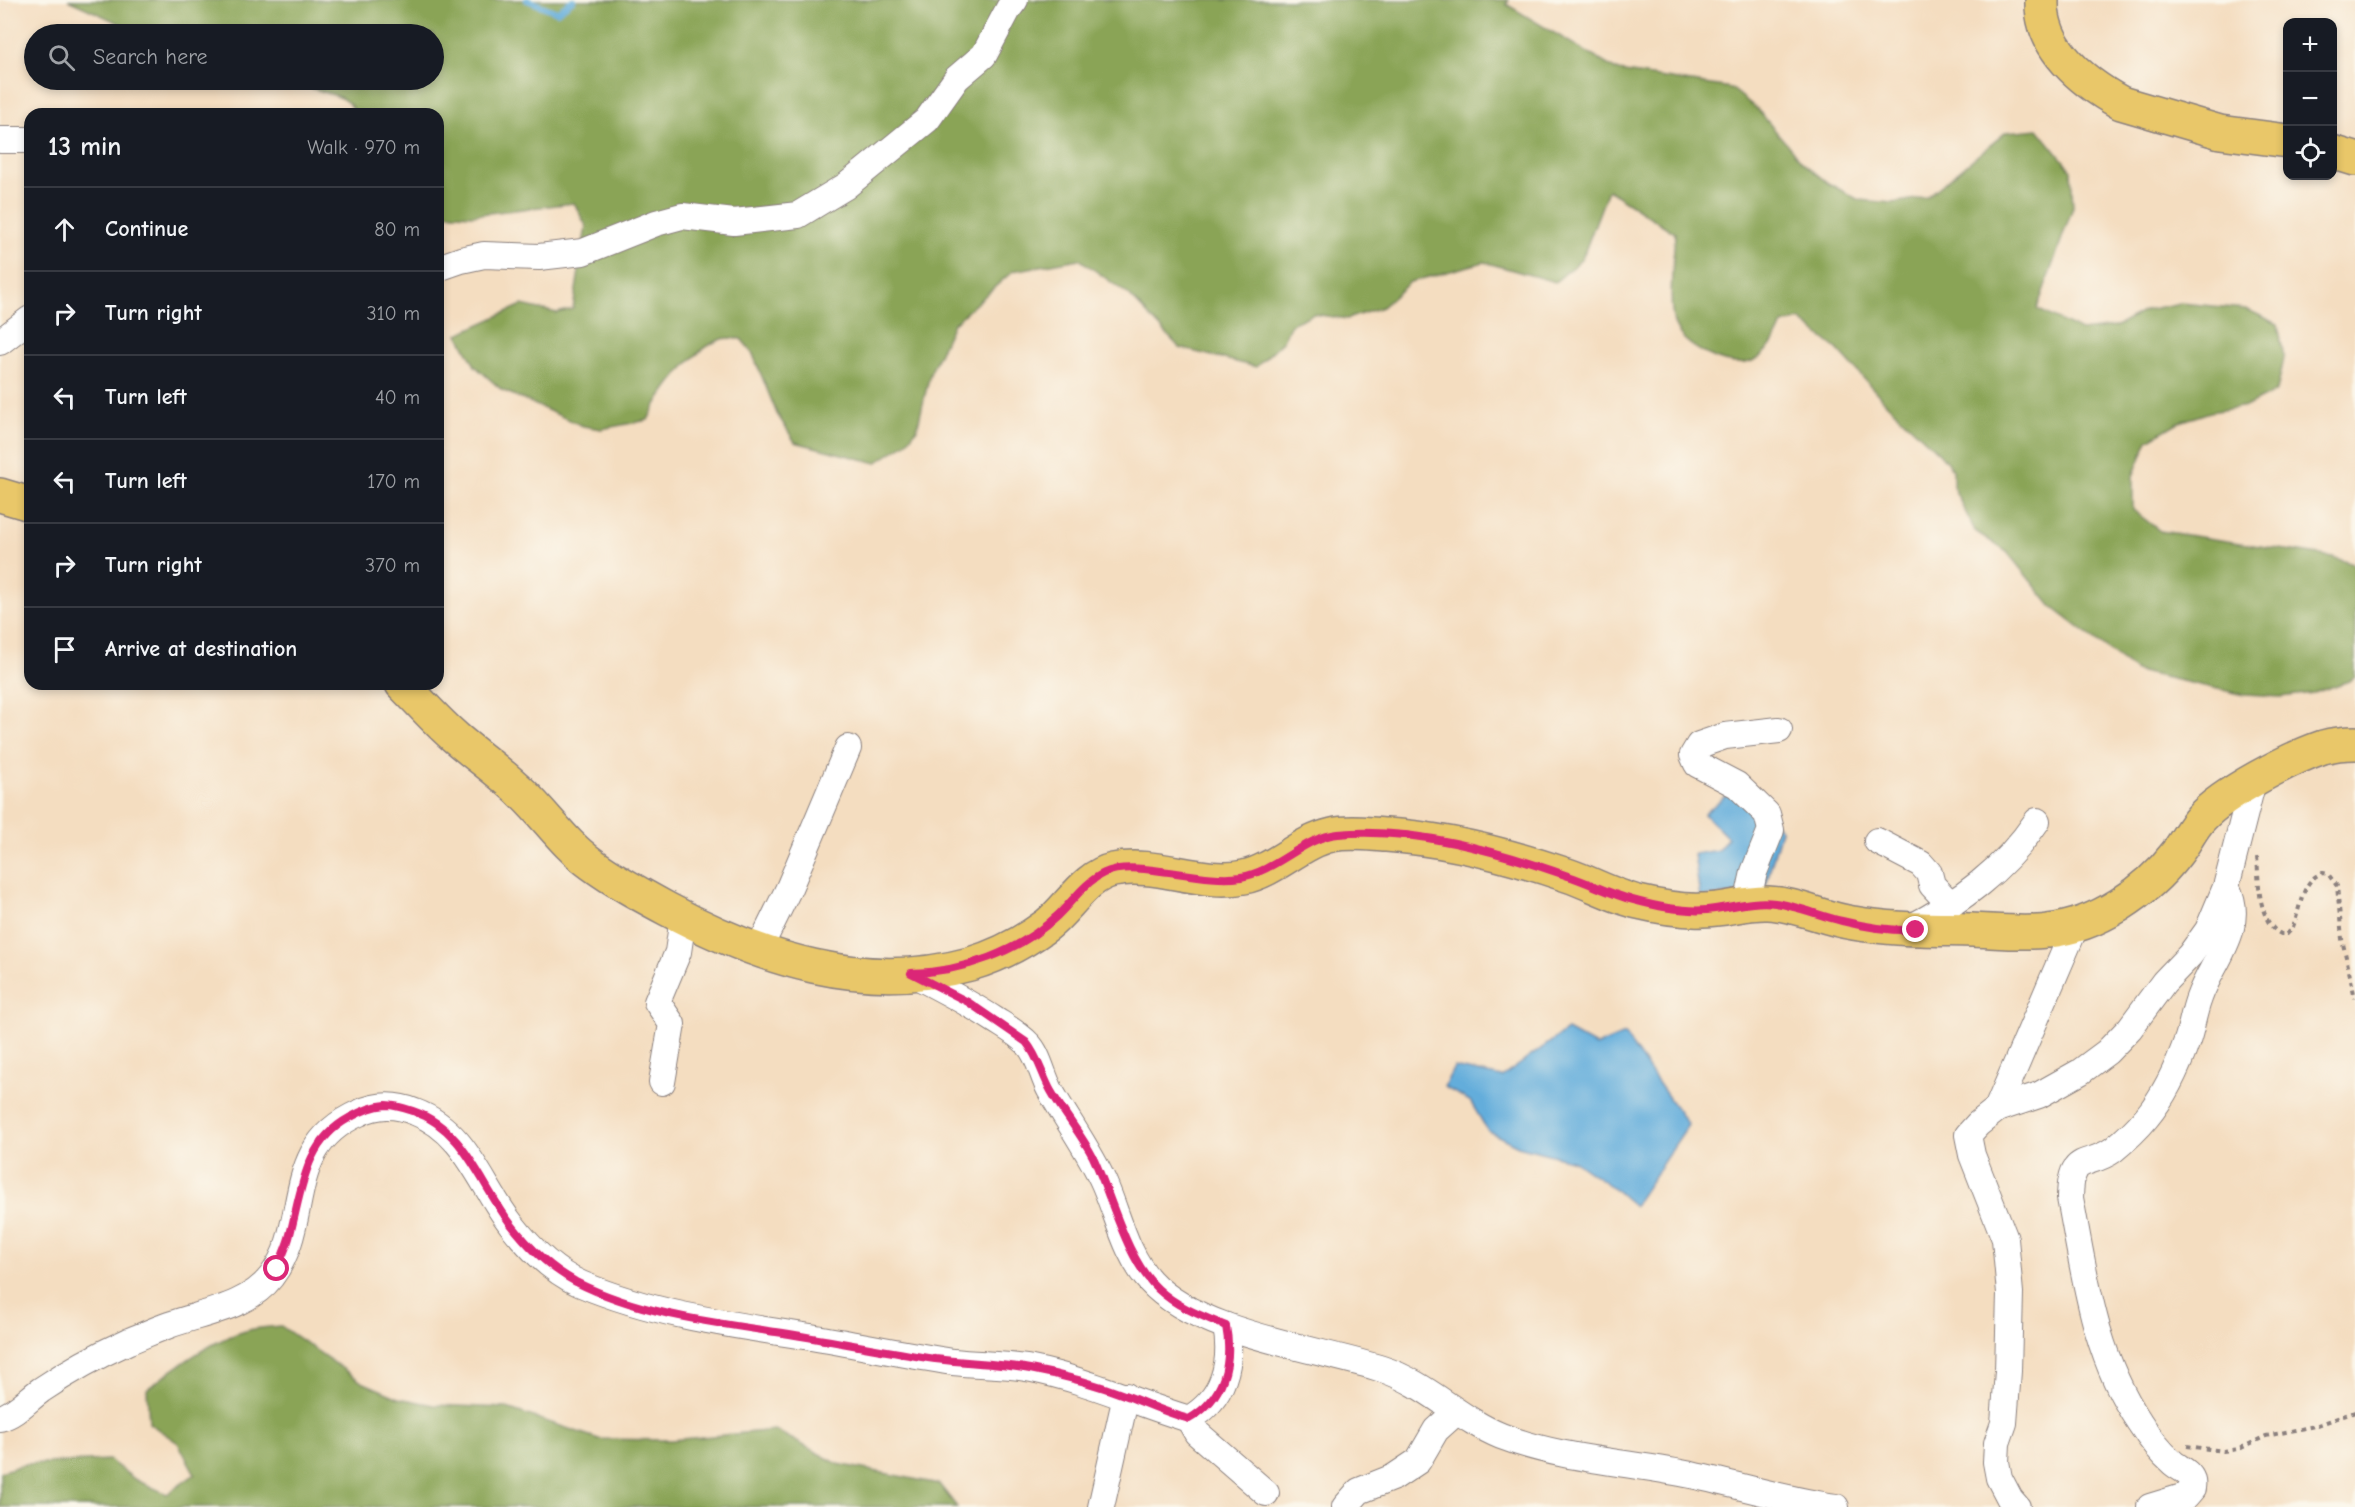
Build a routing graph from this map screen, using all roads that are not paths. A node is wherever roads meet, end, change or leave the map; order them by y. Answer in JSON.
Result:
{"nodes":[{"id":1,"x":1015,"y":0,"type":"edge"},
{"id":2,"x":2042,"y":0,"type":"edge"},
{"id":3,"x":0,"y":140,"type":"edge"},
{"id":4,"x":24,"y":140,"type":"edge"},
{"id":5,"x":2283,"y":140,"type":"edge"},
{"id":6,"x":2337,"y":154,"type":"edge"},
{"id":7,"x":2355,"y":159,"type":"edge"},
{"id":8,"x":444,"y":266,"type":"edge"},
{"id":9,"x":24,"y":324,"type":"edge"},
{"id":10,"x":0,"y":342,"type":"edge"},
{"id":11,"x":0,"y":495,"type":"edge"},
{"id":12,"x":24,"y":502,"type":"edge"},
{"id":13,"x":408,"y":690,"type":"edge"},
{"id":14,"x":1779,"y":730,"type":"dead end"},
{"id":15,"x":2355,"y":743,"type":"edge"},
{"id":16,"x":848,"y":748,"type":"dead end"},
{"id":17,"x":2253,"y":782,"type":"junction"},
{"id":18,"x":2037,"y":821,"type":"dead end"},
{"id":19,"x":1877,"y":841,"type":"dead end"},
{"id":20,"x":2226,"y":887,"type":"junction"},
{"id":21,"x":1747,"y":904,"type":"junction"},
{"id":22,"x":1951,"y":905,"type":"junction"},
{"id":23,"x":683,"y":918,"type":"junction"},
{"id":24,"x":2076,"y":925,"type":"junction"},
{"id":25,"x":1906,"y":930,"type":"junction"},
{"id":26,"x":758,"y":951,"type":"junction"},
{"id":27,"x":911,"y":973,"type":"junction"},
{"id":28,"x":662,"y":1082,"type":"dead end"},
{"id":29,"x":1997,"y":1108,"type":"junction"},
{"id":30,"x":1226,"y":1326,"type":"junction"},
{"id":31,"x":1126,"y":1395,"type":"junction"},
{"id":32,"x":1456,"y":1412,"type":"junction"},
{"id":33,"x":0,"y":1418,"type":"edge"},
{"id":34,"x":1189,"y":1419,"type":"junction"},
{"id":35,"x":1266,"y":1493,"type":"dead end"},
{"id":36,"x":1101,"y":1507,"type":"edge"},
{"id":37,"x":1345,"y":1507,"type":"edge"},
{"id":38,"x":1836,"y":1507,"type":"edge"},
{"id":39,"x":2017,"y":1507,"type":"edge"},
{"id":40,"x":2150,"y":1507,"type":"edge"}],
"edges":[{"from":1,"to":8,"type":"street"},
{"from":2,"to":5,"type":"main road"},
{"from":3,"to":4,"type":"street"},
{"from":6,"to":7,"type":"main road"},
{"from":9,"to":10,"type":"street"},
{"from":11,"to":12,"type":"main road"},
{"from":13,"to":23,"type":"main road"},
{"from":14,"to":21,"type":"street"},
{"from":15,"to":17,"type":"main road"},
{"from":16,"to":26,"type":"street"},
{"from":17,"to":20,"type":"street"},
{"from":17,"to":24,"type":"main road"},
{"from":18,"to":22,"type":"street"},
{"from":19,"to":22,"type":"street"},
{"from":20,"to":29,"type":"street"},
{"from":20,"to":40,"type":"street"},
{"from":21,"to":25,"type":"main road"},
{"from":21,"to":27,"type":"main road"},
{"from":22,"to":25,"type":"street"},
{"from":23,"to":26,"type":"main road"},
{"from":23,"to":28,"type":"street"},
{"from":24,"to":25,"type":"main road"},
{"from":24,"to":29,"type":"street"},
{"from":26,"to":27,"type":"main road"},
{"from":27,"to":30,"type":"street"},
{"from":29,"to":39,"type":"street"},
{"from":30,"to":32,"type":"street"},
{"from":30,"to":34,"type":"street"},
{"from":31,"to":33,"type":"street"},
{"from":31,"to":34,"type":"street"},
{"from":31,"to":36,"type":"street"},
{"from":32,"to":37,"type":"street"},
{"from":32,"to":38,"type":"street"},
{"from":34,"to":35,"type":"street"}]}
